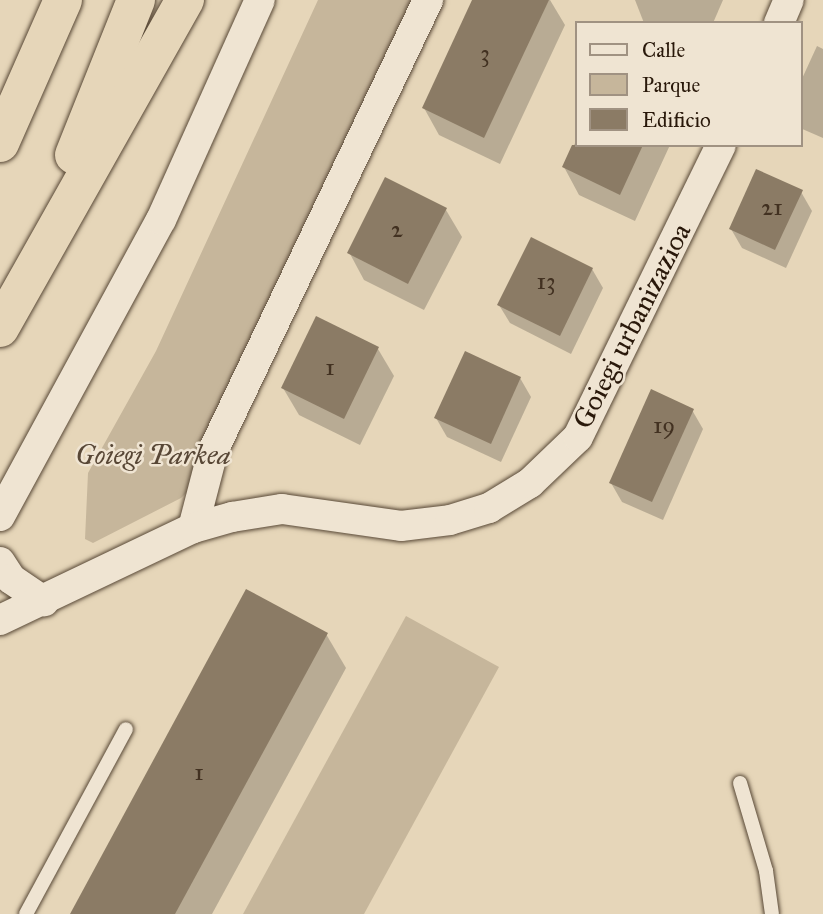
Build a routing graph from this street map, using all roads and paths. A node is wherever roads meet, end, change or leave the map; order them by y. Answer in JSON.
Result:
{"nodes":[{"id":1,"x":63,"y":0,"type":"edge"},
{"id":2,"x":136,"y":0,"type":"edge"},
{"id":3,"x":185,"y":0,"type":"edge"},
{"id":4,"x":260,"y":0,"type":"edge"},
{"id":5,"x":428,"y":0,"type":"edge"},
{"id":6,"x":789,"y":0,"type":"edge"},
{"id":7,"x":780,"y":21,"type":"edge"},
{"id":8,"x":0,"y":143,"type":"edge"},
{"id":9,"x":720,"y":147,"type":"edge"},
{"id":10,"x":25,"y":280,"type":"junction"},
{"id":11,"x":0,"y":328,"type":"edge"},
{"id":12,"x":0,"y":516,"type":"edge"},
{"id":13,"x":193,"y":528,"type":"junction"},
{"id":14,"x":0,"y":562,"type":"edge"},
{"id":15,"x":44,"y":601,"type":"junction"},
{"id":16,"x":0,"y":620,"type":"edge"},
{"id":17,"x":126,"y":729,"type":"dead end"},
{"id":18,"x":740,"y":783,"type":"dead end"},
{"id":19,"x":26,"y":914,"type":"edge"},
{"id":20,"x":772,"y":914,"type":"edge"}],
"edges":[{"from":1,"to":8,"type":"highway"},
{"from":2,"to":10,"type":"highway"},
{"from":3,"to":10,"type":"highway"},
{"from":4,"to":12,"type":"street"},
{"from":5,"to":13,"type":"street"},
{"from":6,"to":7,"type":"street"},
{"from":9,"to":13,"type":"street","name":"Goiegi urbanizazioa"},
{"from":10,"to":11,"type":"highway"},
{"from":13,"to":15,"type":"street","name":"Goiegi urbanizazioa"},
{"from":14,"to":15,"type":"street"},
{"from":15,"to":16,"type":"street","name":"Goiegi urbanizazioa"},
{"from":17,"to":19,"type":"lane"},
{"from":18,"to":20,"type":"lane"}]}
